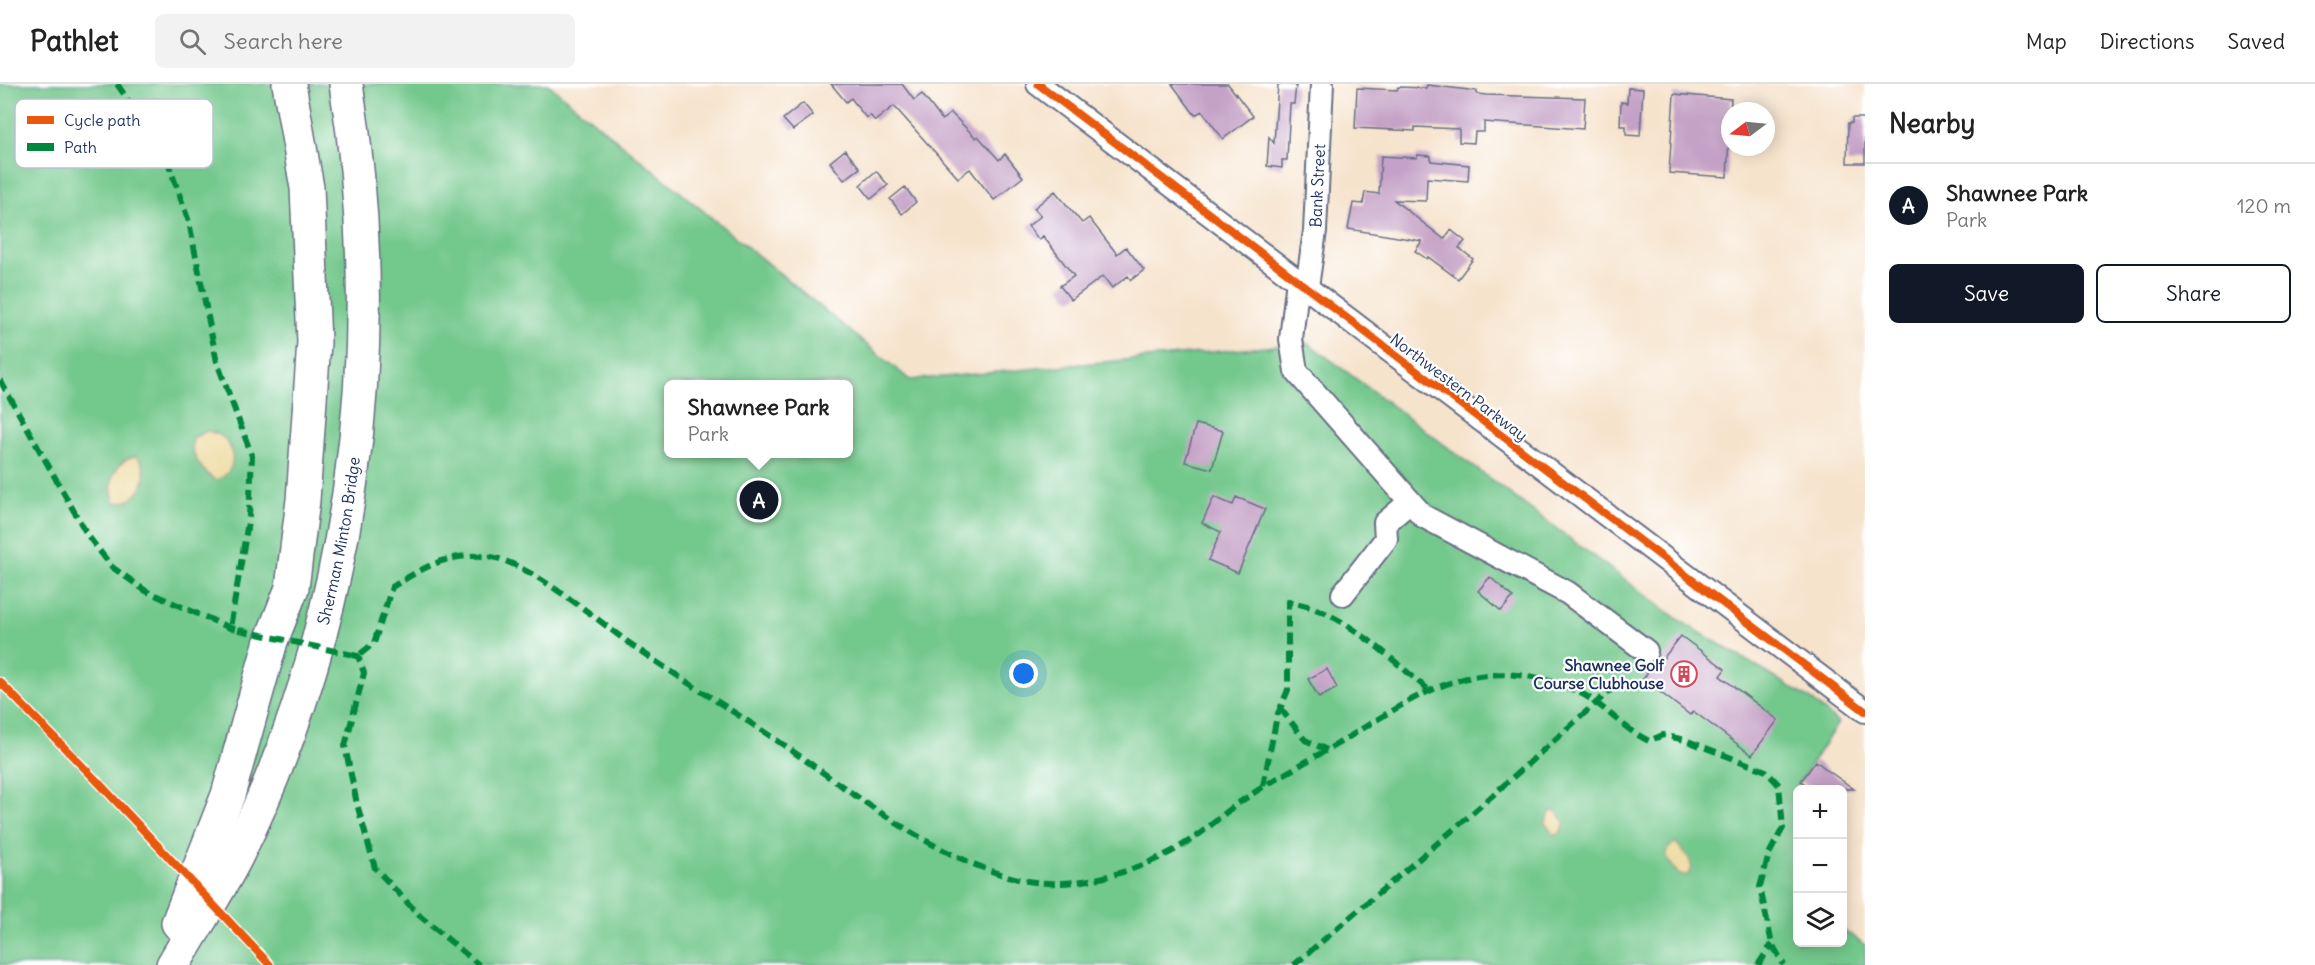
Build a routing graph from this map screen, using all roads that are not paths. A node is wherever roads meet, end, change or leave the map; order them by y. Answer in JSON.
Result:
{"nodes":[{"id":1,"x":289,"y":84,"type":"edge"},
{"id":2,"x":334,"y":84,"type":"edge"},
{"id":3,"x":345,"y":84,"type":"edge"},
{"id":4,"x":1038,"y":84,"type":"edge"},
{"id":5,"x":1322,"y":84,"type":"edge"},
{"id":6,"x":1302,"y":284,"type":"junction"},
{"id":7,"x":1410,"y":501,"type":"junction"},
{"id":8,"x":1343,"y":594,"type":"dead end"},
{"id":9,"x":1647,"y":651,"type":"dead end"},
{"id":10,"x":1865,"y":711,"type":"edge"},
{"id":11,"x":158,"y":965,"type":"edge"},
{"id":12,"x":164,"y":965,"type":"edge"},
{"id":13,"x":173,"y":965,"type":"edge"}],
"edges":[{"from":1,"to":11,"type":"highway"},
{"from":2,"to":12,"type":"highway"},
{"from":3,"to":13,"type":"highway","name":"Sherman Minton Bridge"},
{"from":4,"to":6,"type":"street","name":"Northwestern Parkway"},
{"from":5,"to":6,"type":"street","name":"Bank Street"},
{"from":6,"to":7,"type":"street","name":"Bank Street"},
{"from":6,"to":10,"type":"street","name":"Northwestern Parkway"},
{"from":7,"to":8,"type":"street"},
{"from":7,"to":9,"type":"street","name":"Bank Street"}]}
